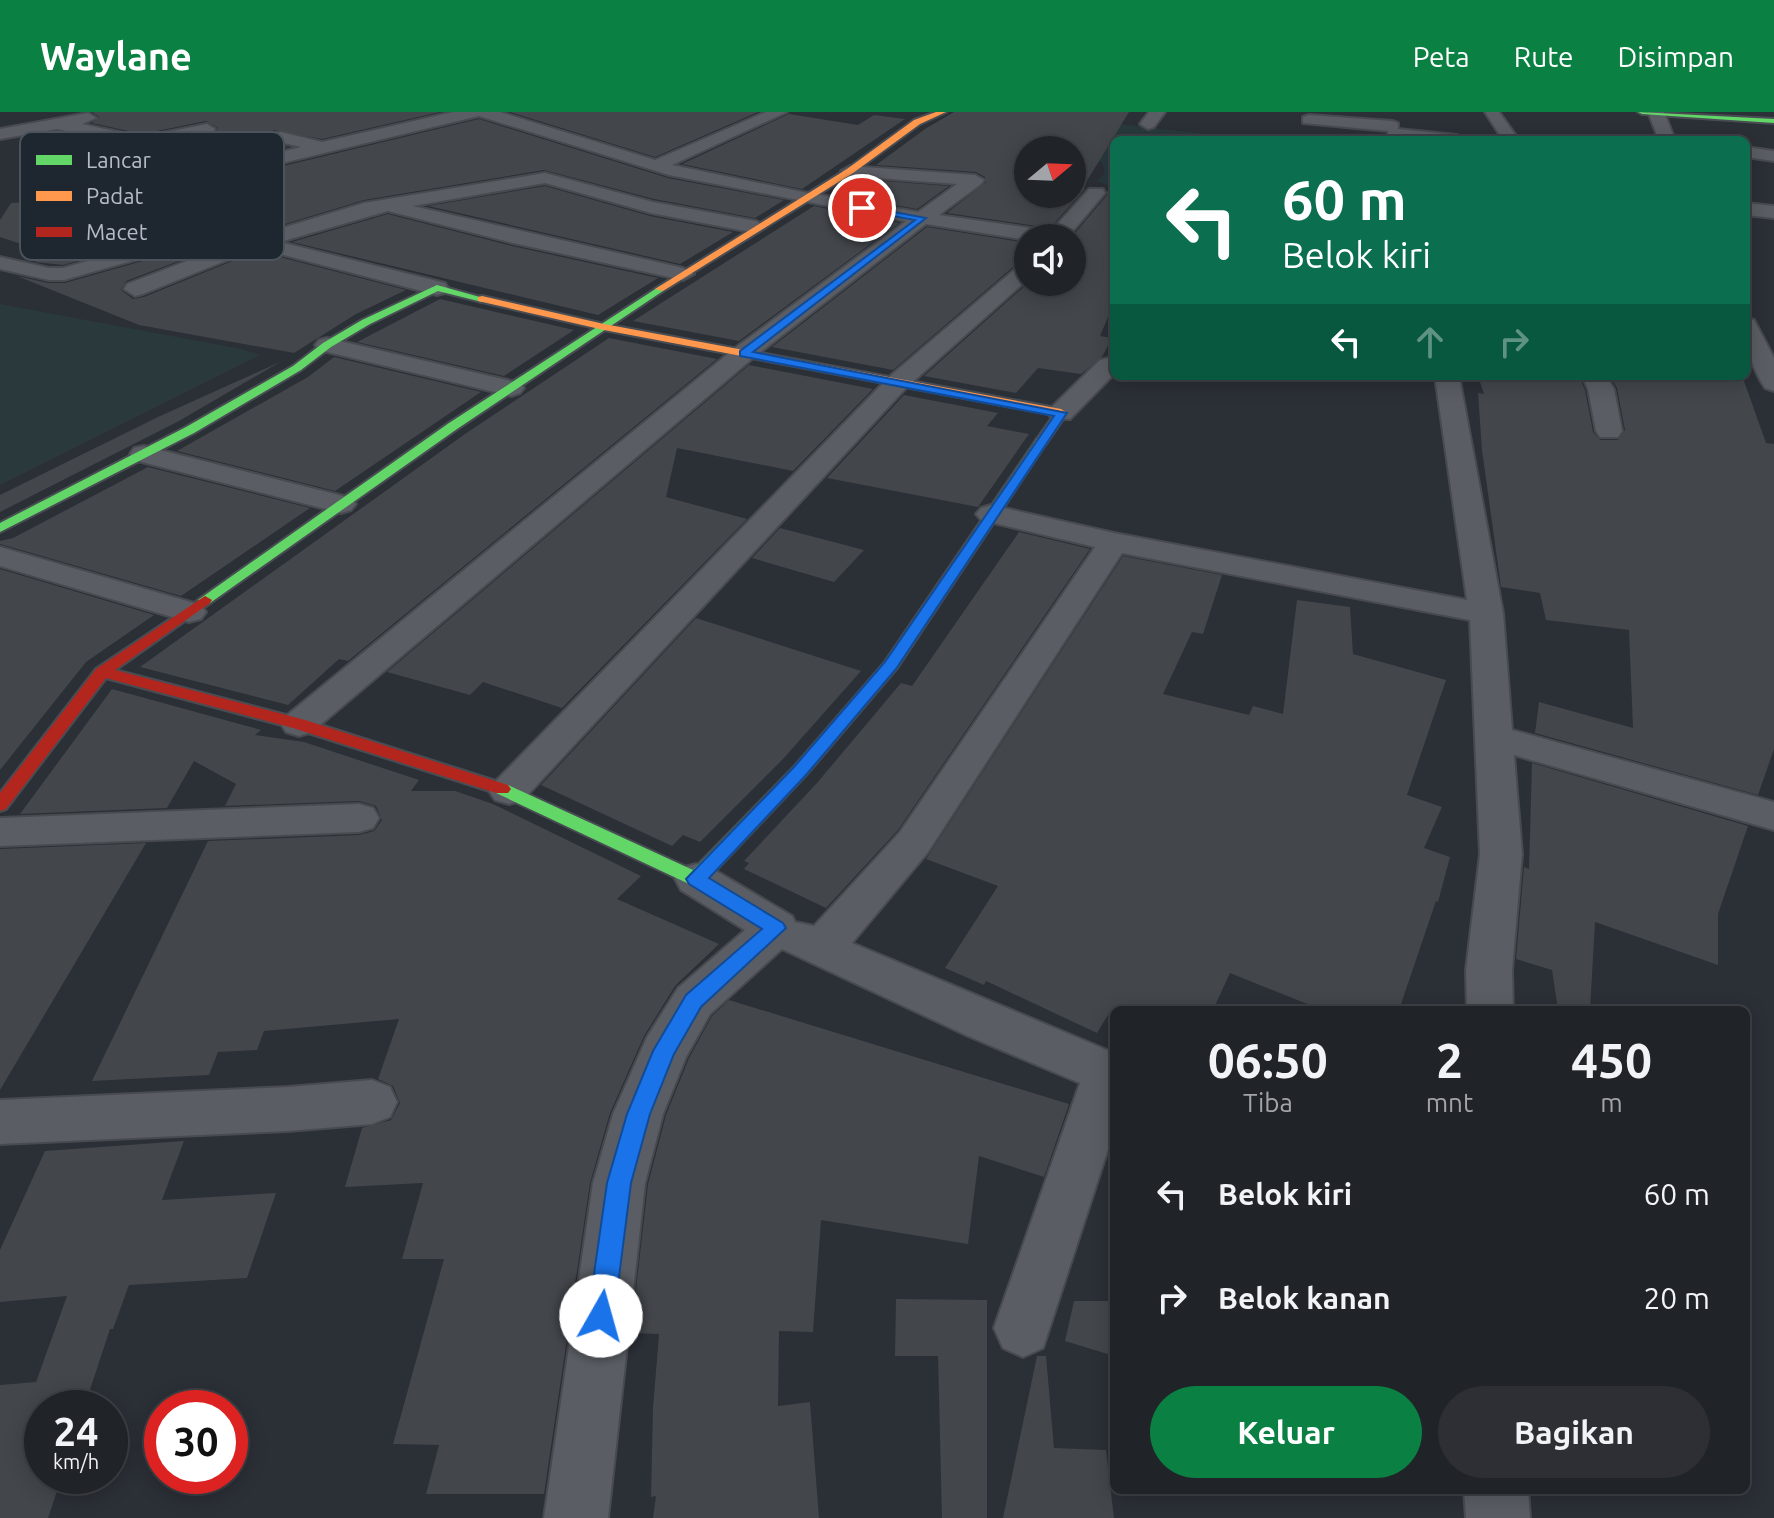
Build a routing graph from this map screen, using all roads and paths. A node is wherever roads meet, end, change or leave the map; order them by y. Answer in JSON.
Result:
{"nodes":[{"id":1,"x":108,"y":112,"type":"edge"},
{"id":2,"x":474,"y":112,"type":"edge"},
{"id":3,"x":484,"y":112,"type":"edge"},
{"id":4,"x":779,"y":112,"type":"edge"},
{"id":5,"x":942,"y":112,"type":"edge"},
{"id":6,"x":1642,"y":112,"type":"edge"},
{"id":7,"x":1656,"y":112,"type":"edge"},
{"id":8,"x":1492,"y":114,"type":"dead end"},
{"id":9,"x":1309,"y":120,"type":"dead end"},
{"id":10,"x":1774,"y":121,"type":"edge"},
{"id":11,"x":521,"y":124,"type":"junction"},
{"id":12,"x":62,"y":125,"type":"junction"},
{"id":13,"x":1393,"y":128,"type":"edge"},
{"id":14,"x":207,"y":129,"type":"dead end"},
{"id":15,"x":492,"y":130,"type":"dead end"},
{"id":16,"x":96,"y":132,"type":"edge"},
{"id":17,"x":192,"y":132,"type":"edge"},
{"id":18,"x":0,"y":134,"type":"edge"},
{"id":19,"x":1436,"y":136,"type":"edge"},
{"id":20,"x":1508,"y":136,"type":"edge"},
{"id":21,"x":1665,"y":136,"type":"edge"},
{"id":22,"x":284,"y":138,"type":"edge"},
{"id":23,"x":322,"y":147,"type":"junction"},
{"id":24,"x":1750,"y":153,"type":"edge"},
{"id":25,"x":284,"y":156,"type":"edge"},
{"id":26,"x":1774,"y":156,"type":"edge"},
{"id":27,"x":655,"y":166,"type":"junction"},
{"id":28,"x":850,"y":171,"type":"junction"},
{"id":29,"x":1096,"y":193,"type":"dead end"},
{"id":30,"x":803,"y":198,"type":"junction"},
{"id":31,"x":385,"y":205,"type":"junction"},
{"id":32,"x":1750,"y":209,"type":"edge"},
{"id":33,"x":1774,"y":212,"type":"edge"},
{"id":34,"x":922,"y":218,"type":"junction"},
{"id":35,"x":1069,"y":224,"type":"edge"},
{"id":36,"x":756,"y":227,"type":"junction"},
{"id":37,"x":1014,"y":231,"type":"edge"},
{"id":38,"x":284,"y":233,"type":"edge"},
{"id":39,"x":284,"y":249,"type":"edge"},
{"id":40,"x":113,"y":260,"type":"edge"},
{"id":41,"x":211,"y":260,"type":"edge"},
{"id":42,"x":0,"y":263,"type":"edge"},
{"id":43,"x":683,"y":274,"type":"junction"},
{"id":44,"x":1014,"y":280,"type":"edge"},
{"id":45,"x":437,"y":288,"type":"junction"},
{"id":46,"x":135,"y":289,"type":"dead end"},
{"id":47,"x":604,"y":327,"type":"junction"},
{"id":48,"x":327,"y":345,"type":"junction"},
{"id":49,"x":744,"y":353,"type":"junction"},
{"id":50,"x":1754,"y":359,"type":"edge"},
{"id":51,"x":1109,"y":365,"type":"dead end"},
{"id":52,"x":1448,"y":380,"type":"edge"},
{"id":53,"x":1596,"y":380,"type":"edge"},
{"id":54,"x":898,"y":382,"type":"junction"},
{"id":55,"x":1774,"y":383,"type":"edge"},
{"id":56,"x":511,"y":388,"type":"junction"},
{"id":57,"x":1061,"y":413,"type":"junction"},
{"id":58,"x":1609,"y":431,"type":"dead end"},
{"id":59,"x":144,"y":454,"type":"junction"},
{"id":60,"x":341,"y":504,"type":"junction"},
{"id":61,"x":991,"y":514,"type":"junction"},
{"id":62,"x":0,"y":528,"type":"edge"},
{"id":63,"x":1114,"y":542,"type":"junction"},
{"id":64,"x":0,"y":556,"type":"edge"},
{"id":65,"x":189,"y":612,"type":"junction"},
{"id":66,"x":1486,"y":613,"type":"junction"},
{"id":67,"x":102,"y":672,"type":"junction"},
{"id":68,"x":299,"y":724,"type":"junction"},
{"id":69,"x":1493,"y":737,"type":"junction"},
{"id":70,"x":509,"y":791,"type":"junction"},
{"id":71,"x":0,"y":805,"type":"edge"},
{"id":72,"x":1774,"y":816,"type":"edge"},
{"id":73,"x":359,"y":818,"type":"dead end"},
{"id":74,"x":0,"y":832,"type":"edge"},
{"id":75,"x":696,"y":879,"type":"junction"},
{"id":76,"x":798,"y":938,"type":"junction"},
{"id":77,"x":1490,"y":1006,"type":"edge"},
{"id":78,"x":1110,"y":1074,"type":"edge"},
{"id":79,"x":1110,"y":1077,"type":"edge"},
{"id":80,"x":372,"y":1102,"type":"dead end"},
{"id":81,"x":0,"y":1122,"type":"edge"},
{"id":82,"x":1023,"y":1328,"type":"dead end"},
{"id":83,"x":1496,"y":1494,"type":"edge"},
{"id":84,"x":576,"y":1518,"type":"edge"},
{"id":85,"x":1498,"y":1518,"type":"edge"}],
"edges":[{"from":1,"to":12,"type":"street"},
{"from":2,"to":23,"type":"street"},
{"from":3,"to":11,"type":"street"},
{"from":4,"to":27,"type":"street"},
{"from":5,"to":28,"type":"street"},
{"from":6,"to":7,"type":"street"},
{"from":7,"to":10,"type":"street"},
{"from":7,"to":21,"type":"street"},
{"from":8,"to":20,"type":"street"},
{"from":9,"to":13,"type":"street"},
{"from":11,"to":15,"type":"street"},
{"from":11,"to":27,"type":"street"},
{"from":12,"to":16,"type":"street"},
{"from":12,"to":18,"type":"street"},
{"from":13,"to":19,"type":"street"},
{"from":14,"to":17,"type":"street"},
{"from":22,"to":23,"type":"street"},
{"from":23,"to":25,"type":"street"},
{"from":24,"to":26,"type":"street"},
{"from":27,"to":30,"type":"street"},
{"from":28,"to":30,"type":"street"},
{"from":28,"to":34,"type":"street"},
{"from":29,"to":35,"type":"street"},
{"from":30,"to":34,"type":"street"},
{"from":30,"to":36,"type":"street"},
{"from":31,"to":36,"type":"street"},
{"from":31,"to":38,"type":"street"},
{"from":31,"to":43,"type":"street"},
{"from":32,"to":33,"type":"street"},
{"from":34,"to":37,"type":"street"},
{"from":34,"to":49,"type":"street"},
{"from":36,"to":43,"type":"street"},
{"from":39,"to":45,"type":"street"},
{"from":40,"to":42,"type":"street"},
{"from":41,"to":46,"type":"street"},
{"from":43,"to":47,"type":"street"},
{"from":44,"to":54,"type":"street"},
{"from":45,"to":47,"type":"street"},
{"from":45,"to":48,"type":"street"},
{"from":47,"to":49,"type":"street"},
{"from":47,"to":56,"type":"street"},
{"from":48,"to":56,"type":"street"},
{"from":48,"to":59,"type":"street"},
{"from":49,"to":54,"type":"street"},
{"from":49,"to":68,"type":"street"},
{"from":50,"to":55,"type":"street"},
{"from":51,"to":57,"type":"street"},
{"from":52,"to":66,"type":"street"},
{"from":53,"to":58,"type":"street"},
{"from":54,"to":57,"type":"street"},
{"from":54,"to":70,"type":"street"},
{"from":56,"to":60,"type":"street"},
{"from":57,"to":61,"type":"street"},
{"from":59,"to":60,"type":"street"},
{"from":59,"to":62,"type":"street"},
{"from":60,"to":65,"type":"street"},
{"from":61,"to":63,"type":"street"},
{"from":61,"to":75,"type":"street"},
{"from":63,"to":66,"type":"street"},
{"from":63,"to":76,"type":"street"},
{"from":64,"to":65,"type":"street"},
{"from":65,"to":67,"type":"street"},
{"from":66,"to":69,"type":"street"},
{"from":67,"to":68,"type":"street"},
{"from":67,"to":71,"type":"street"},
{"from":68,"to":70,"type":"street"},
{"from":69,"to":72,"type":"street"},
{"from":69,"to":77,"type":"street"},
{"from":70,"to":75,"type":"street"},
{"from":73,"to":74,"type":"street"},
{"from":75,"to":76,"type":"street"},
{"from":76,"to":78,"type":"street"},
{"from":76,"to":84,"type":"street"},
{"from":79,"to":82,"type":"street"},
{"from":80,"to":81,"type":"street"},
{"from":83,"to":85,"type":"street"}]}
